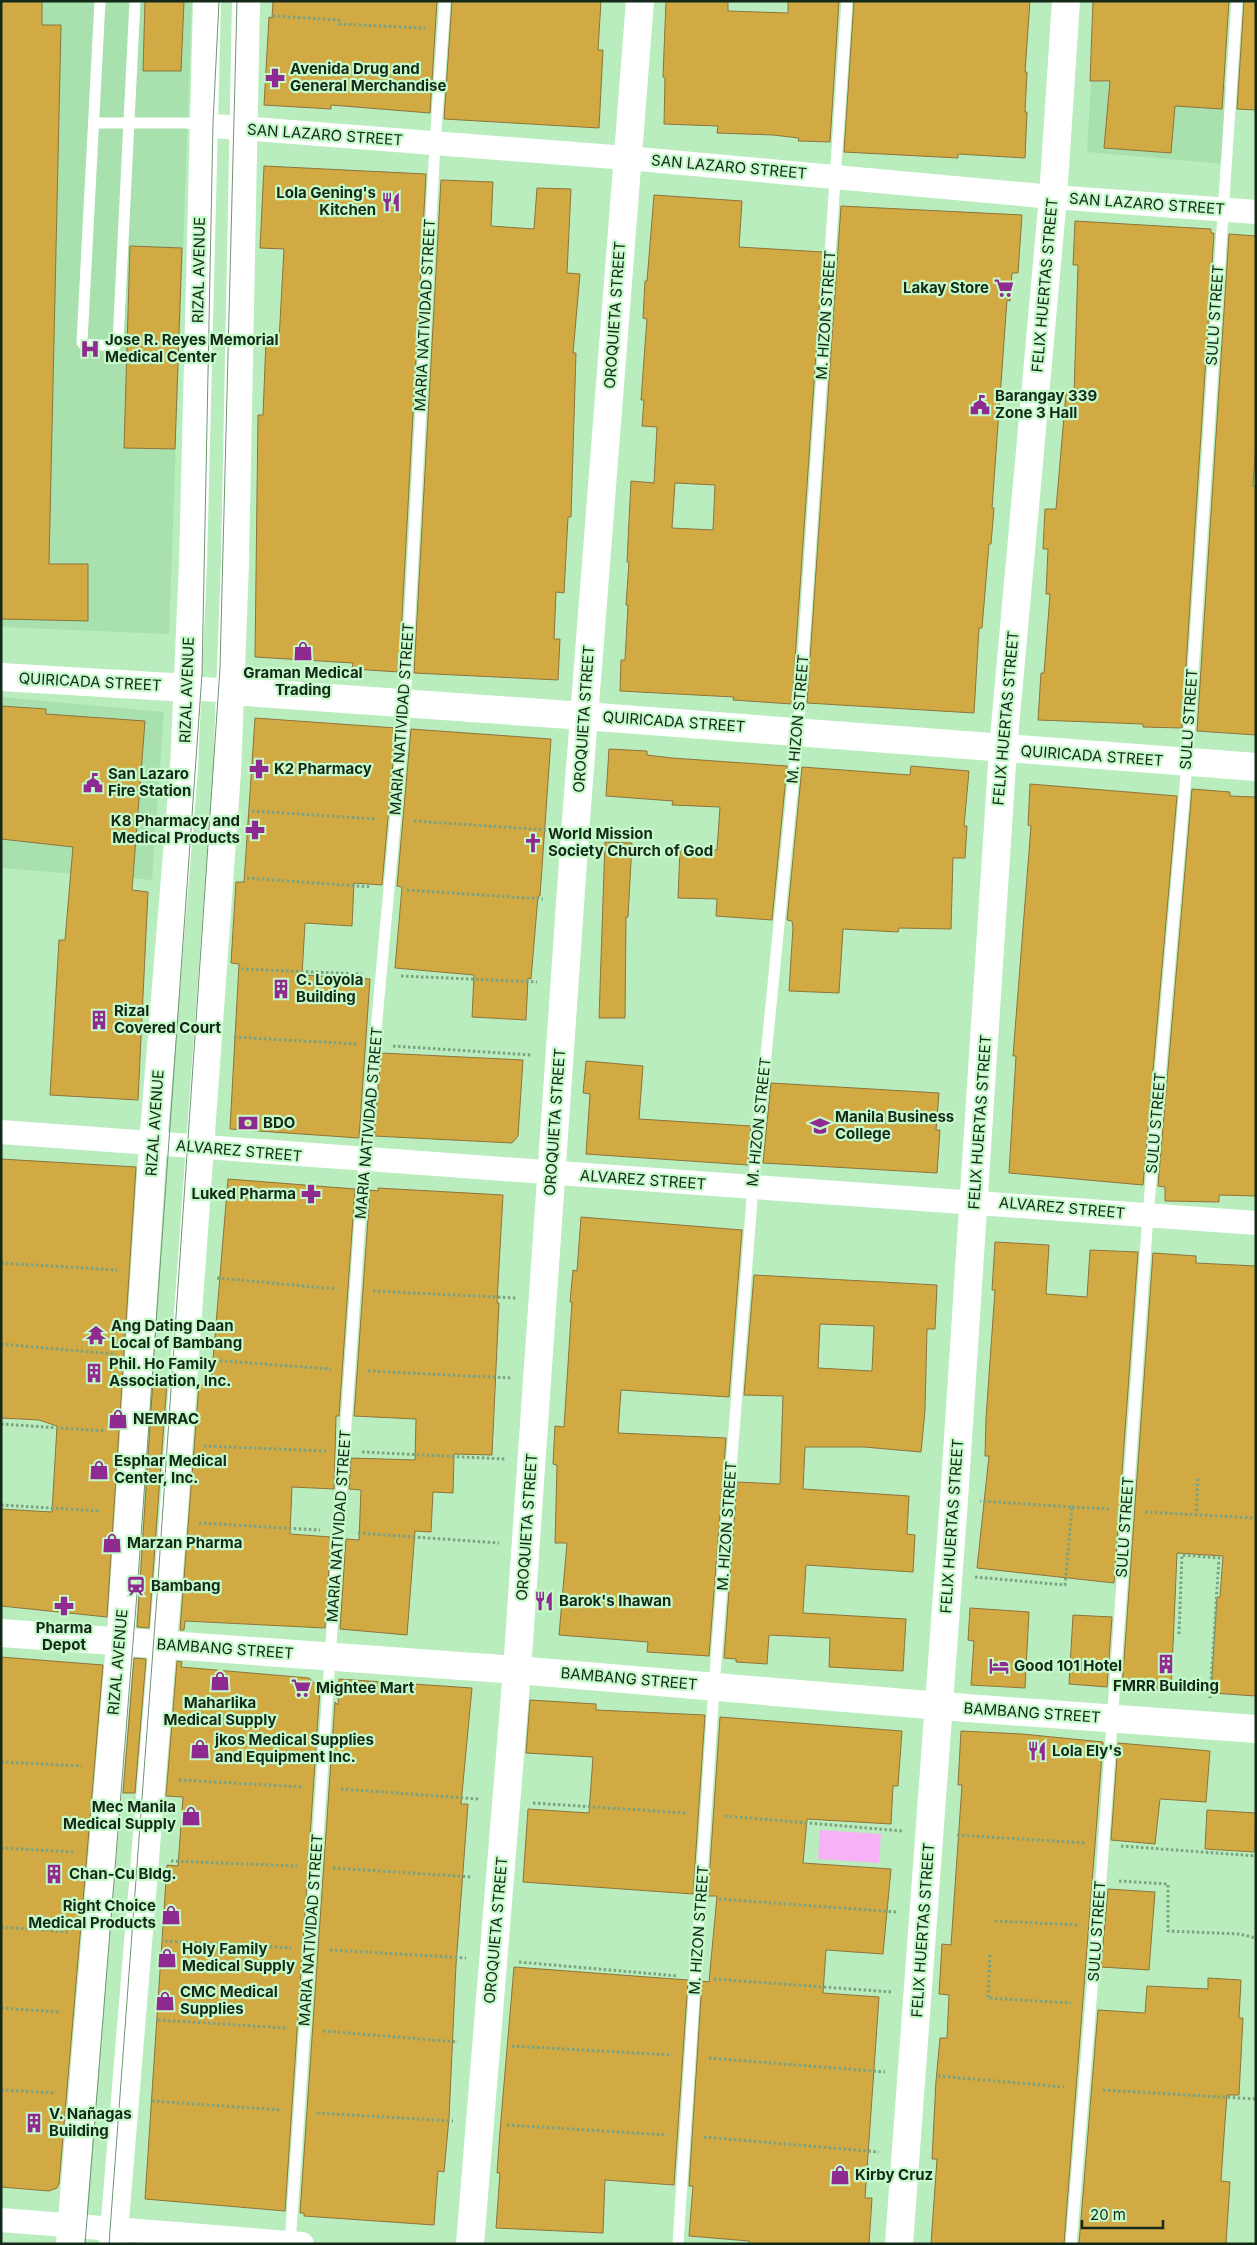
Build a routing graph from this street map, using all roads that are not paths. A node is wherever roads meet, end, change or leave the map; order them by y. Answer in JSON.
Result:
{"nodes":[{"id":1,"x":100,"y":1,"type":"edge"},
{"id":2,"x":135,"y":1,"type":"edge"},
{"id":3,"x":207,"y":1,"type":"edge"},
{"id":4,"x":445,"y":1,"type":"edge"},
{"id":5,"x":640,"y":1,"type":"edge"},
{"id":6,"x":847,"y":1,"type":"edge"},
{"id":7,"x":1066,"y":1,"type":"edge"},
{"id":8,"x":1237,"y":1,"type":"edge"},
{"id":9,"x":245,"y":8,"type":"edge"},
{"id":10,"x":94,"y":123,"type":"junction"},
{"id":11,"x":130,"y":123,"type":"junction"},
{"id":12,"x":202,"y":125,"type":"junction"},
{"id":13,"x":242,"y":129,"type":"junction"},
{"id":14,"x":434,"y":144,"type":"junction"},
{"id":15,"x":627,"y":158,"type":"junction"},
{"id":16,"x":835,"y":177,"type":"junction"},
{"id":17,"x":1053,"y":198,"type":"junction"},
{"id":18,"x":1222,"y":210,"type":"junction"},
{"id":19,"x":1256,"y":212,"type":"edge"},
{"id":20,"x":1,"y":677,"type":"edge"},
{"id":21,"x":188,"y":688,"type":"junction"},
{"id":22,"x":231,"y":691,"type":"junction"},
{"id":23,"x":405,"y":702,"type":"junction"},
{"id":24,"x":584,"y":716,"type":"junction"},
{"id":25,"x":798,"y":732,"type":"junction"},
{"id":26,"x":1003,"y":749,"type":"junction"},
{"id":27,"x":1187,"y":763,"type":"junction"},
{"id":28,"x":1256,"y":768,"type":"edge"},
{"id":29,"x":184,"y":769,"type":"junction"},
{"id":30,"x":227,"y":772,"type":"junction"},
{"id":31,"x":1,"y":1132,"type":"edge"},
{"id":32,"x":153,"y":1144,"type":"junction"},
{"id":33,"x":200,"y":1148,"type":"junction"},
{"id":34,"x":364,"y":1161,"type":"junction"},
{"id":35,"x":551,"y":1174,"type":"junction"},
{"id":36,"x":753,"y":1187,"type":"junction"},
{"id":37,"x":975,"y":1201,"type":"junction"},
{"id":38,"x":1148,"y":1215,"type":"junction"},
{"id":39,"x":1256,"y":1223,"type":"edge"},
{"id":40,"x":1,"y":1634,"type":"edge"},
{"id":41,"x":120,"y":1642,"type":"junction"},
{"id":42,"x":162,"y":1645,"type":"junction"},
{"id":43,"x":330,"y":1656,"type":"junction"},
{"id":44,"x":518,"y":1670,"type":"junction"},
{"id":45,"x":714,"y":1687,"type":"junction"},
{"id":46,"x":940,"y":1706,"type":"junction"},
{"id":47,"x":1111,"y":1719,"type":"junction"},
{"id":48,"x":1256,"y":1729,"type":"edge"},
{"id":49,"x":1,"y":2220,"type":"edge"},
{"id":50,"x":71,"y":2234,"type":"edge"},
{"id":51,"x":113,"y":2236,"type":"edge"},
{"id":52,"x":294,"y":2243,"type":"edge"},
{"id":53,"x":470,"y":2244,"type":"edge"},
{"id":54,"x":678,"y":2244,"type":"edge"},
{"id":55,"x":899,"y":2244,"type":"edge"},
{"id":56,"x":1071,"y":2244,"type":"edge"}],
"edges":[{"from":1,"to":10,"type":"lane"},
{"from":2,"to":11,"type":"lane"},
{"from":3,"to":12,"type":"street","name":"RIZAL AVENUE"},
{"from":4,"to":14,"type":"lane","name":"MARIA NATIVIDAD STREET"},
{"from":5,"to":15,"type":"street","name":"OROQUIETA STREET"},
{"from":6,"to":16,"type":"lane","name":"M. HIZON STREET"},
{"from":7,"to":17,"type":"street","name":"FELIX HUERTAS STREET"},
{"from":8,"to":18,"type":"lane","name":"SULU STREET"},
{"from":9,"to":13,"type":"street"},
{"from":10,"to":11,"type":"lane"},
{"from":10,"to":11,"type":"lane"},
{"from":11,"to":12,"type":"lane"},
{"from":12,"to":13,"type":"street","name":"SAN LAZARO STREET"},
{"from":12,"to":21,"type":"street","name":"RIZAL AVENUE"},
{"from":13,"to":14,"type":"street","name":"SAN LAZARO STREET"},
{"from":13,"to":22,"type":"street"},
{"from":14,"to":15,"type":"street","name":"SAN LAZARO STREET"},
{"from":14,"to":23,"type":"lane","name":"MARIA NATIVIDAD STREET"},
{"from":15,"to":16,"type":"street","name":"SAN LAZARO STREET"},
{"from":15,"to":24,"type":"street","name":"OROQUIETA STREET"},
{"from":16,"to":17,"type":"street","name":"SAN LAZARO STREET"},
{"from":16,"to":25,"type":"lane","name":"M. HIZON STREET"},
{"from":17,"to":18,"type":"street","name":"SAN LAZARO STREET"},
{"from":17,"to":26,"type":"street","name":"FELIX HUERTAS STREET"},
{"from":18,"to":19,"type":"street","name":"SAN LAZARO STREET"},
{"from":18,"to":27,"type":"lane","name":"SULU STREET"},
{"from":20,"to":21,"type":"street","name":"QUIRICADA STREET"},
{"from":21,"to":22,"type":"street","name":"QUIRICADA STREET"},
{"from":21,"to":29,"type":"street","name":"RIZAL AVENUE"},
{"from":22,"to":23,"type":"street","name":"QUIRICADA STREET"},
{"from":22,"to":30,"type":"street"},
{"from":23,"to":24,"type":"street","name":"QUIRICADA STREET"},
{"from":23,"to":34,"type":"lane","name":"MARIA NATIVIDAD STREET"},
{"from":24,"to":25,"type":"street","name":"QUIRICADA STREET"},
{"from":24,"to":35,"type":"street","name":"OROQUIETA STREET"},
{"from":25,"to":26,"type":"street","name":"QUIRICADA STREET"},
{"from":25,"to":36,"type":"lane","name":"M. HIZON STREET"},
{"from":26,"to":27,"type":"street","name":"QUIRICADA STREET"},
{"from":26,"to":37,"type":"street","name":"FELIX HUERTAS STREET"},
{"from":27,"to":28,"type":"street","name":"QUIRICADA STREET"},
{"from":27,"to":38,"type":"lane","name":"SULU STREET"},
{"from":29,"to":30,"type":"street"},
{"from":29,"to":32,"type":"street","name":"RIZAL AVENUE"},
{"from":30,"to":33,"type":"street"},
{"from":31,"to":32,"type":"street","name":"ALVAREZ STREET"},
{"from":32,"to":33,"type":"street","name":"ALVAREZ STREET"},
{"from":32,"to":41,"type":"street","name":"RIZAL AVENUE"},
{"from":33,"to":34,"type":"street","name":"ALVAREZ STREET"},
{"from":33,"to":42,"type":"street"},
{"from":34,"to":35,"type":"street","name":"ALVAREZ STREET"},
{"from":34,"to":43,"type":"lane","name":"MARIA NATIVIDAD STREET"},
{"from":35,"to":36,"type":"street","name":"ALVAREZ STREET"},
{"from":35,"to":44,"type":"street","name":"OROQUIETA STREET"},
{"from":36,"to":37,"type":"street","name":"ALVAREZ STREET"},
{"from":36,"to":45,"type":"lane","name":"M. HIZON STREET"},
{"from":37,"to":38,"type":"street","name":"ALVAREZ STREET"},
{"from":37,"to":46,"type":"street","name":"FELIX HUERTAS STREET"},
{"from":38,"to":39,"type":"street","name":"ALVAREZ STREET"},
{"from":38,"to":47,"type":"lane","name":"SULU STREET"},
{"from":40,"to":41,"type":"street","name":"BAMBANG STREET"},
{"from":41,"to":42,"type":"street","name":"BAMBANG STREET"},
{"from":41,"to":50,"type":"street","name":"RIZAL AVENUE"},
{"from":42,"to":43,"type":"street","name":"BAMBANG STREET"},
{"from":42,"to":51,"type":"street"},
{"from":43,"to":44,"type":"street","name":"BAMBANG STREET"},
{"from":43,"to":52,"type":"lane","name":"MARIA NATIVIDAD STREET"},
{"from":44,"to":45,"type":"street","name":"BAMBANG STREET"},
{"from":44,"to":53,"type":"street","name":"OROQUIETA STREET"},
{"from":45,"to":46,"type":"street","name":"BAMBANG STREET"},
{"from":45,"to":54,"type":"lane","name":"M. HIZON STREET"},
{"from":46,"to":47,"type":"street","name":"BAMBANG STREET"},
{"from":46,"to":55,"type":"street","name":"FELIX HUERTAS STREET"},
{"from":47,"to":48,"type":"street","name":"BAMBANG STREET"},
{"from":47,"to":56,"type":"lane","name":"SULU STREET"},
{"from":49,"to":50,"type":"street"},
{"from":50,"to":51,"type":"street"},
{"from":51,"to":52,"type":"street"}]}
